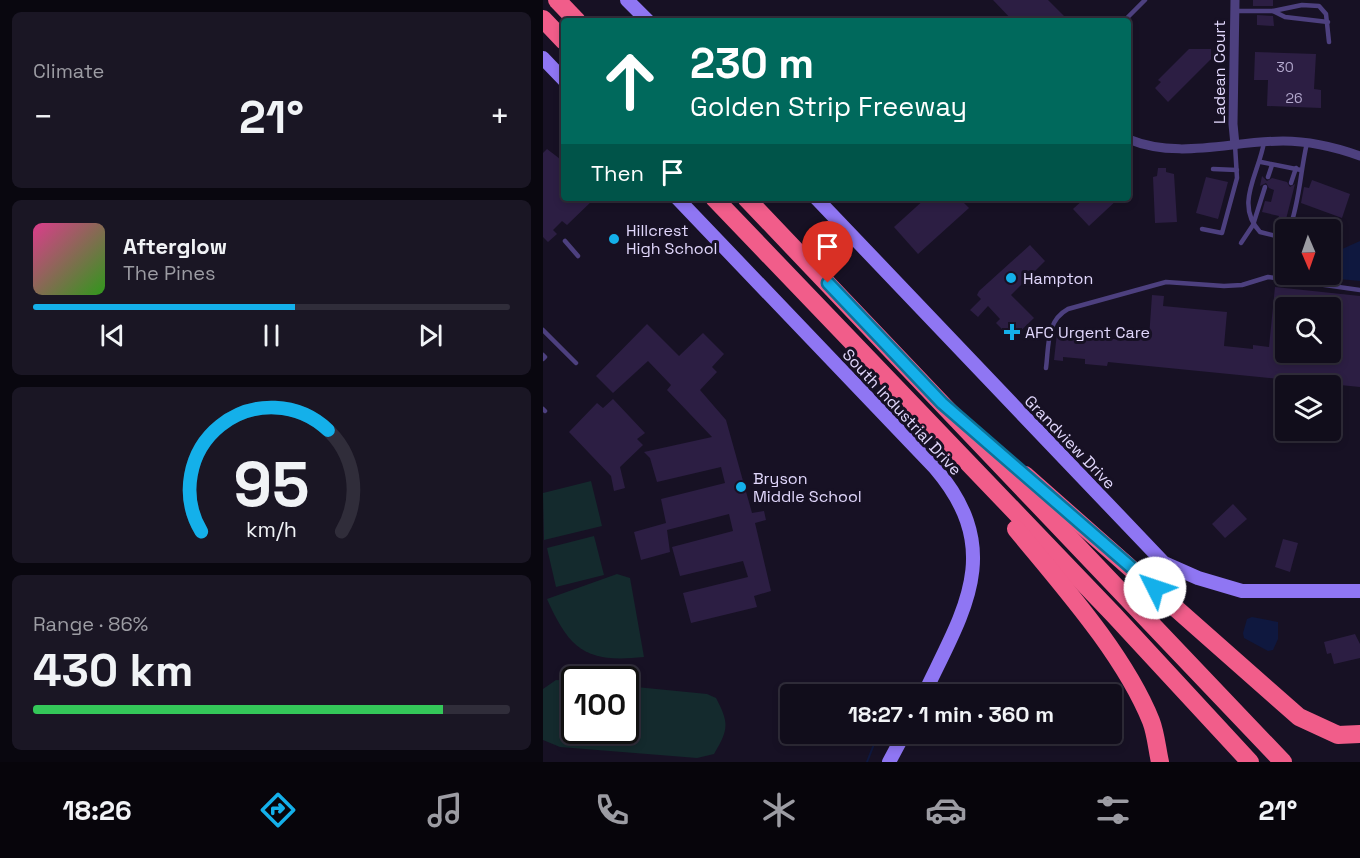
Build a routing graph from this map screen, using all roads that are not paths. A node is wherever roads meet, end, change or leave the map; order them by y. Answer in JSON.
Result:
{"nodes":[{"id":1,"x":557,"y":0,"type":"edge"},
{"id":2,"x":627,"y":0,"type":"edge"},
{"id":3,"x":1145,"y":0,"type":"edge"},
{"id":4,"x":1235,"y":0,"type":"edge"},
{"id":5,"x":1234,"y":11,"type":"junction"},
{"id":6,"x":1273,"y":11,"type":"junction"},
{"id":7,"x":574,"y":18,"type":"edge"},
{"id":8,"x":645,"y":18,"type":"edge"},
{"id":9,"x":1127,"y":18,"type":"edge"},
{"id":10,"x":543,"y":19,"type":"edge"},
{"id":11,"x":1328,"y":22,"type":"junction"},
{"id":12,"x":561,"y":38,"type":"edge"},
{"id":13,"x":1329,"y":42,"type":"dead end"},
{"id":14,"x":543,"y":58,"type":"edge"},
{"id":15,"x":561,"y":77,"type":"edge"},
{"id":16,"x":1131,"y":140,"type":"edge"},
{"id":17,"x":1264,"y":142,"type":"junction"},
{"id":18,"x":1307,"y":143,"type":"junction"},
{"id":19,"x":1235,"y":145,"type":"junction"},
{"id":20,"x":1360,"y":156,"type":"edge"},
{"id":21,"x":1261,"y":162,"type":"junction"},
{"id":22,"x":1272,"y":165,"type":"junction"},
{"id":23,"x":1213,"y":169,"type":"dead end"},
{"id":24,"x":1298,"y":169,"type":"junction"},
{"id":25,"x":1237,"y":170,"type":"junction"},
{"id":26,"x":1268,"y":177,"type":"dead end"},
{"id":27,"x":1291,"y":183,"type":"dead end"},
{"id":28,"x":1265,"y":187,"type":"dead end"},
{"id":29,"x":680,"y":201,"type":"edge"},
{"id":30,"x":717,"y":201,"type":"edge"},
{"id":31,"x":749,"y":201,"type":"edge"},
{"id":32,"x":819,"y":201,"type":"edge"},
{"id":33,"x":1292,"y":219,"type":"edge"},
{"id":34,"x":1253,"y":225,"type":"junction"},
{"id":35,"x":1202,"y":229,"type":"dead end"},
{"id":36,"x":1275,"y":236,"type":"edge"},
{"id":37,"x":565,"y":241,"type":"dead end"},
{"id":38,"x":1241,"y":243,"type":"dead end"},
{"id":39,"x":578,"y":256,"type":"dead end"},
{"id":40,"x":1360,"y":290,"type":"edge"},
{"id":41,"x":543,"y":330,"type":"edge"},
{"id":42,"x":543,"y":355,"type":"edge"},
{"id":43,"x":543,"y":359,"type":"edge"},
{"id":44,"x":576,"y":363,"type":"dead end"},
{"id":45,"x":1046,"y":368,"type":"dead end"},
{"id":46,"x":942,"y":403,"type":"junction"},
{"id":47,"x":923,"y":417,"type":"junction"},
{"id":48,"x":1360,"y":591,"type":"edge"},
{"id":49,"x":929,"y":684,"type":"edge"},
{"id":50,"x":1360,"y":734,"type":"edge"},
{"id":51,"x":899,"y":744,"type":"edge"},
{"id":52,"x":889,"y":762,"type":"edge"},
{"id":53,"x":1160,"y":762,"type":"edge"},
{"id":54,"x":1250,"y":762,"type":"edge"},
{"id":55,"x":1283,"y":762,"type":"edge"}],
"edges":[{"from":1,"to":7,"type":"highway"},
{"from":2,"to":8,"type":"main road"},
{"from":3,"to":9,"type":"lane"},
{"from":4,"to":5,"type":"street","name":"Ladean Court"},
{"from":5,"to":6,"type":"lane"},
{"from":5,"to":19,"type":"street","name":"Ladean Court"},
{"from":6,"to":11,"type":"lane"},
{"from":6,"to":11,"type":"lane"},
{"from":10,"to":12,"type":"highway"},
{"from":11,"to":13,"type":"lane"},
{"from":14,"to":15,"type":"main road"},
{"from":16,"to":19,"type":"street"},
{"from":17,"to":18,"type":"street"},
{"from":17,"to":19,"type":"street"},
{"from":17,"to":21,"type":"lane"},
{"from":18,"to":20,"type":"street"},
{"from":18,"to":24,"type":"lane"},
{"from":19,"to":25,"type":"lane"},
{"from":21,"to":22,"type":"lane"},
{"from":21,"to":34,"type":"lane"},
{"from":22,"to":24,"type":"lane"},
{"from":22,"to":26,"type":"lane"},
{"from":23,"to":25,"type":"lane"},
{"from":24,"to":27,"type":"lane"},
{"from":24,"to":33,"type":"lane"},
{"from":25,"to":35,"type":"lane"},
{"from":28,"to":34,"type":"lane"},
{"from":29,"to":49,"type":"main road","name":"South Industrial Drive"},
{"from":30,"to":47,"type":"highway"},
{"from":31,"to":46,"type":"highway"},
{"from":32,"to":48,"type":"main road","name":"Grandview Drive"},
{"from":34,"to":36,"type":"lane"},
{"from":34,"to":38,"type":"lane"},
{"from":37,"to":39,"type":"lane"},
{"from":40,"to":45,"type":"lane"},
{"from":41,"to":44,"type":"lane"},
{"from":42,"to":43,"type":"lane"},
{"from":46,"to":50,"type":"highway"},
{"from":46,"to":55,"type":"highway"},
{"from":47,"to":53,"type":"highway"},
{"from":47,"to":54,"type":"highway"},
{"from":51,"to":52,"type":"main road"}]}
